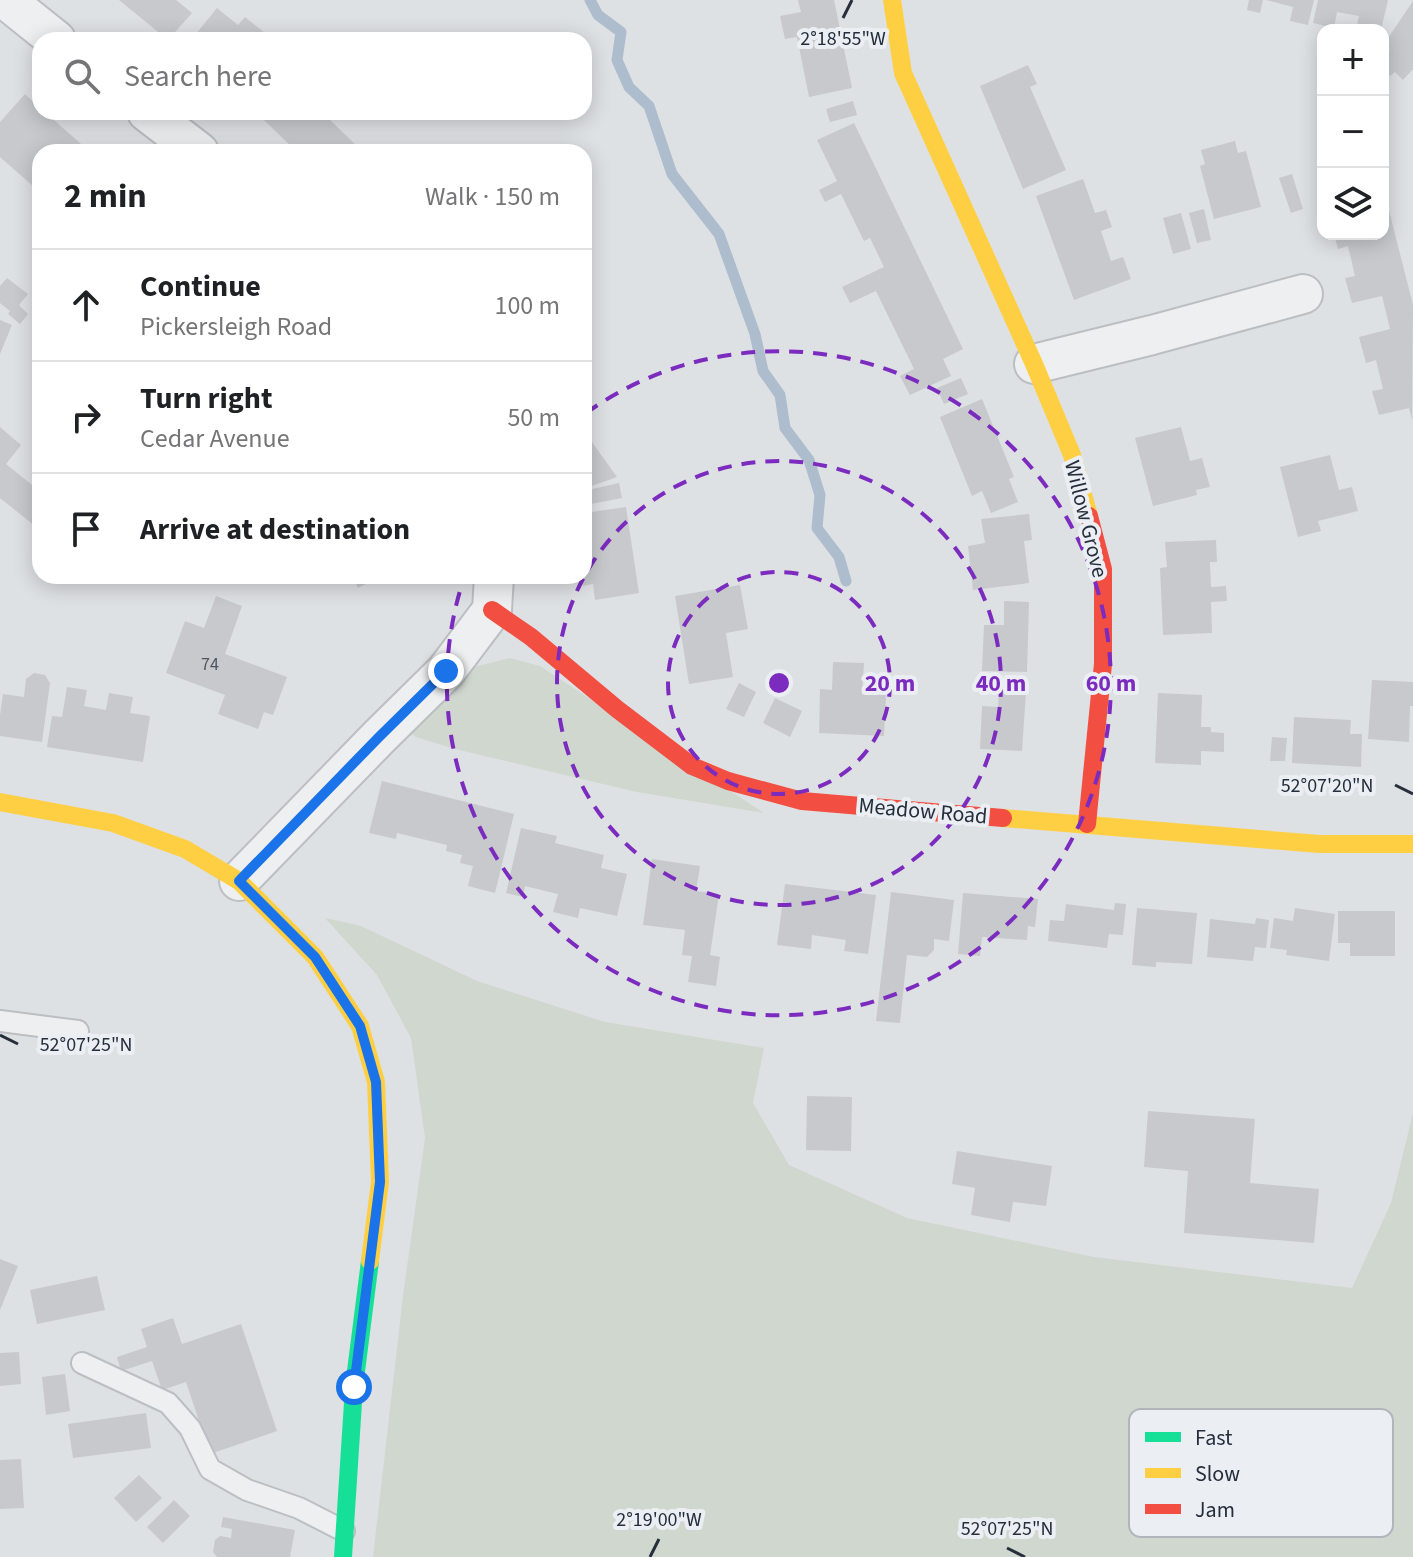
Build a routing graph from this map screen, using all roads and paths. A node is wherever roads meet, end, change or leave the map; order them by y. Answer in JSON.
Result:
{"nodes":[{"id":1,"x":6,"y":0,"type":"edge"},
{"id":2,"x":892,"y":0,"type":"edge"},
{"id":3,"x":46,"y":32,"type":"edge"},
{"id":4,"x":157,"y":120,"type":"edge"},
{"id":5,"x":189,"y":144,"type":"edge"},
{"id":6,"x":1303,"y":294,"type":"dead end"},
{"id":7,"x":1034,"y":364,"type":"junction"},
{"id":8,"x":493,"y":593,"type":"edge"},
{"id":9,"x":0,"y":802,"type":"edge"},
{"id":10,"x":1087,"y":824,"type":"junction"},
{"id":11,"x":1413,"y":844,"type":"edge"},
{"id":12,"x":239,"y":881,"type":"junction"},
{"id":13,"x":0,"y":1021,"type":"edge"},
{"id":14,"x":78,"y":1031,"type":"dead end"},
{"id":15,"x":82,"y":1363,"type":"dead end"},
{"id":16,"x":344,"y":1531,"type":"junction"},
{"id":17,"x":343,"y":1557,"type":"edge"}],
"edges":[{"from":1,"to":3,"type":"street"},
{"from":2,"to":7,"type":"street","name":"Willow Grove"},
{"from":4,"to":5,"type":"street"},
{"from":6,"to":7,"type":"street"},
{"from":7,"to":10,"type":"street","name":"Willow Grove"},
{"from":8,"to":10,"type":"street","name":"Meadow Road"},
{"from":8,"to":12,"type":"street"},
{"from":9,"to":12,"type":"street"},
{"from":10,"to":11,"type":"street","name":"Meadow Road"},
{"from":12,"to":16,"type":"street"},
{"from":13,"to":14,"type":"lane"},
{"from":15,"to":16,"type":"lane"},
{"from":16,"to":17,"type":"street"}]}
